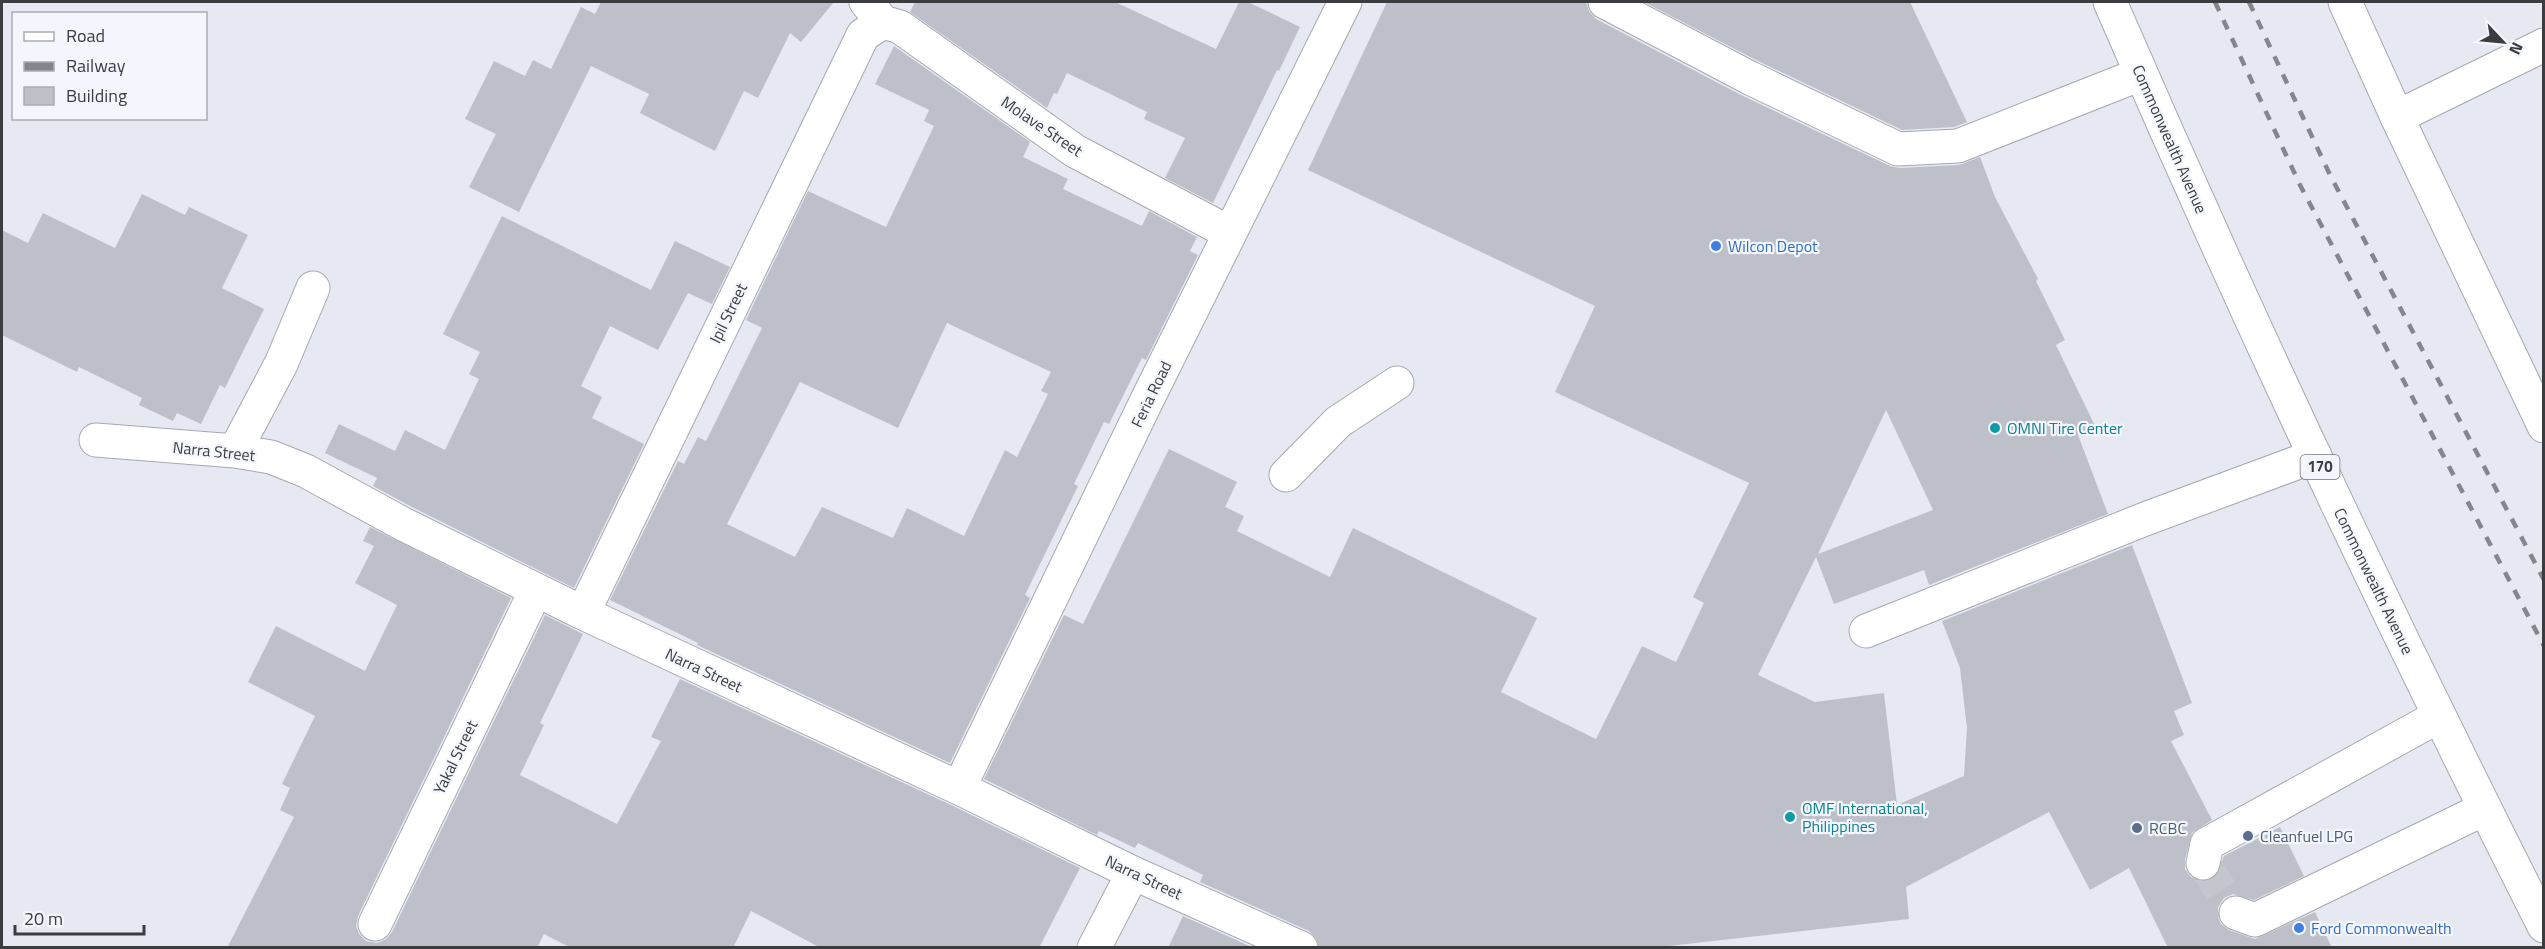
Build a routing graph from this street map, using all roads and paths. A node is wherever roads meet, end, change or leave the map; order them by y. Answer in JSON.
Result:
{"nodes":[{"id":1,"x":1345,"y":2,"type":"edge"},
{"id":2,"x":1605,"y":2,"type":"edge"},
{"id":3,"x":2110,"y":2,"type":"edge"},
{"id":4,"x":2345,"y":2,"type":"edge"},
{"id":5,"x":875,"y":12,"type":"edge"},
{"id":6,"x":2544,"y":45,"type":"edge"},
{"id":7,"x":2141,"y":74,"type":"junction"},
{"id":8,"x":2397,"y":117,"type":"junction"},
{"id":9,"x":1230,"y":234,"type":"junction"},
{"id":10,"x":313,"y":288,"type":"dead end"},
{"id":11,"x":1397,"y":383,"type":"dead end"},
{"id":12,"x":2544,"y":426,"type":"edge"},
{"id":13,"x":96,"y":440,"type":"dead end"},
{"id":14,"x":235,"y":451,"type":"junction"},
{"id":15,"x":2315,"y":456,"type":"junction"},
{"id":16,"x":1286,"y":475,"type":"dead end"},
{"id":17,"x":536,"y":590,"type":"junction"},
{"id":18,"x":583,"y":614,"type":"junction"},
{"id":19,"x":1866,"y":631,"type":"dead end"},
{"id":20,"x":2439,"y":716,"type":"junction"},
{"id":21,"x":959,"y":788,"type":"junction"},
{"id":22,"x":2484,"y":809,"type":"junction"},
{"id":23,"x":2203,"y":863,"type":"dead end"},
{"id":24,"x":1133,"y":873,"type":"junction"},
{"id":25,"x":2236,"y":913,"type":"dead end"},
{"id":26,"x":375,"y":924,"type":"dead end"},
{"id":27,"x":2544,"y":926,"type":"edge"},
{"id":28,"x":1094,"y":948,"type":"edge"},
{"id":29,"x":1300,"y":948,"type":"edge"}],
"edges":[{"from":1,"to":9,"type":"street","name":"Feria Road"},
{"from":2,"to":7,"type":"street"},
{"from":3,"to":7,"type":"street","name":"Commonwealth Avenue","number":"170"},
{"from":4,"to":8,"type":"street"},
{"from":5,"to":9,"type":"street","name":"Molave Street"},
{"from":5,"to":18,"type":"street","name":"Ipil Street"},
{"from":6,"to":8,"type":"street"},
{"from":7,"to":15,"type":"street","name":"Commonwealth Avenue","number":"170"},
{"from":8,"to":12,"type":"street"},
{"from":9,"to":21,"type":"street","name":"Feria Road"},
{"from":10,"to":14,"type":"street"},
{"from":11,"to":16,"type":"street"},
{"from":13,"to":14,"type":"street","name":"Narra Street"},
{"from":14,"to":17,"type":"street","name":"Narra Street"},
{"from":15,"to":19,"type":"street"},
{"from":15,"to":20,"type":"street","name":"Commonwealth Avenue","number":"170"},
{"from":17,"to":18,"type":"street","name":"Narra Street"},
{"from":17,"to":26,"type":"street","name":"Yakal Street"},
{"from":18,"to":21,"type":"street","name":"Narra Street"},
{"from":20,"to":22,"type":"street","name":"Commonwealth Avenue","number":"170"},
{"from":20,"to":23,"type":"street"},
{"from":21,"to":24,"type":"street","name":"Narra Street"},
{"from":22,"to":25,"type":"street"},
{"from":22,"to":27,"type":"street","name":"Commonwealth Avenue","number":"170"},
{"from":24,"to":28,"type":"street"},
{"from":24,"to":29,"type":"street","name":"Narra Street"}]}
